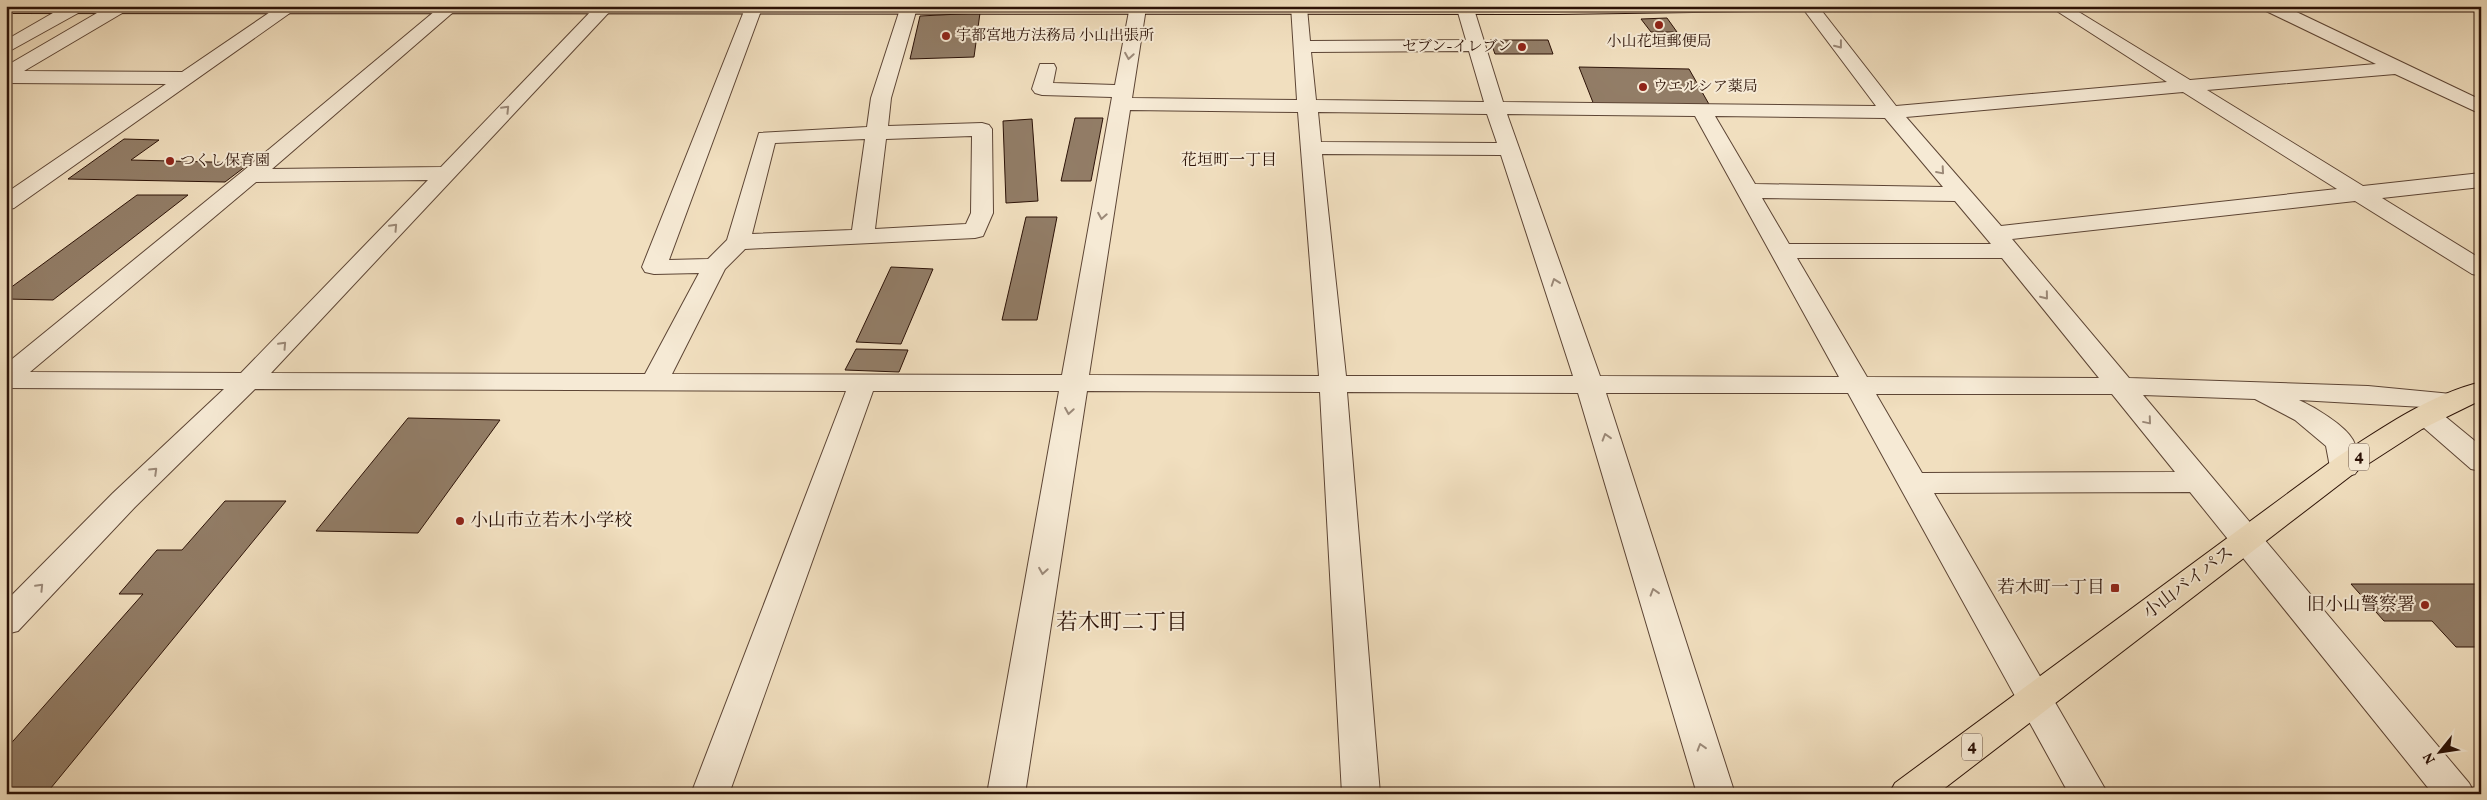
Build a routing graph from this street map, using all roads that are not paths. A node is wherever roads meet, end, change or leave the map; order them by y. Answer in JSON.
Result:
{"nodes":[{"id":1,"x":1760,"y":6,"type":"edge"},
{"id":2,"x":1809,"y":6,"type":"edge"},
{"id":3,"x":2057,"y":6,"type":"edge"},
{"id":4,"x":2270,"y":6,"type":"edge"},
{"id":5,"x":591,"y":7,"type":"edge"},
{"id":6,"x":727,"y":7,"type":"edge"},
{"id":7,"x":820,"y":7,"type":"edge"},
{"id":8,"x":880,"y":7,"type":"edge"},
{"id":9,"x":1054,"y":7,"type":"edge"},
{"id":10,"x":1188,"y":7,"type":"edge"},
{"id":11,"x":1689,"y":7,"type":"edge"},
{"id":12,"x":6,"y":8,"type":"edge"},
{"id":13,"x":74,"y":8,"type":"junction"},
{"id":14,"x":118,"y":8,"type":"junction"},
{"id":15,"x":288,"y":8,"type":"junction"},
{"id":16,"x":449,"y":8,"type":"junction"},
{"id":17,"x":753,"y":8,"type":"junction"},
{"id":18,"x":908,"y":8,"type":"junction"},
{"id":19,"x":1137,"y":8,"type":"junction"},
{"id":20,"x":1298,"y":8,"type":"junction"},
{"id":21,"x":1556,"y":8,"type":"edge"},
{"id":22,"x":1466,"y":9,"type":"junction"},
{"id":23,"x":1477,"y":45,"type":"junction"},
{"id":24,"x":1302,"y":47,"type":"junction"},
{"id":25,"x":6,"y":48,"type":"edge"},
{"id":26,"x":1047,"y":68,"type":"dead end"},
{"id":27,"x":2397,"y":68,"type":"junction"},
{"id":28,"x":6,"y":76,"type":"edge"},
{"id":29,"x":187,"y":78,"type":"junction"},
{"id":30,"x":2189,"y":88,"type":"junction"},
{"id":31,"x":1122,"y":97,"type":"junction"},
{"id":32,"x":1308,"y":106,"type":"junction"},
{"id":33,"x":1496,"y":107,"type":"junction"},
{"id":34,"x":2481,"y":108,"type":"edge"},
{"id":35,"x":1702,"y":110,"type":"junction"},
{"id":36,"x":1891,"y":112,"type":"junction"},
{"id":37,"x":876,"y":133,"type":"junction"},
{"id":38,"x":1312,"y":148,"type":"junction"},
{"id":39,"x":1510,"y":150,"type":"junction"},
{"id":40,"x":445,"y":173,"type":"junction"},
{"id":41,"x":251,"y":176,"type":"junction"},
{"id":42,"x":2481,"y":180,"type":"edge"},
{"id":43,"x":1748,"y":191,"type":"junction"},
{"id":44,"x":1961,"y":194,"type":"junction"},
{"id":45,"x":2360,"y":194,"type":"junction"},
{"id":46,"x":10,"y":198,"type":"edge"},
{"id":47,"x":863,"y":236,"type":"junction"},
{"id":48,"x":738,"y":242,"type":"junction"},
{"id":49,"x":2002,"y":242,"type":"junction"},
{"id":50,"x":1782,"y":251,"type":"junction"},
{"id":51,"x":715,"y":266,"type":"junction"},
{"id":52,"x":2481,"y":269,"type":"edge"},
{"id":53,"x":6,"y":379,"type":"edge"},
{"id":54,"x":249,"y":380,"type":"junction"},
{"id":55,"x":654,"y":382,"type":"junction"},
{"id":56,"x":1074,"y":382,"type":"junction"},
{"id":57,"x":862,"y":383,"type":"junction"},
{"id":58,"x":1333,"y":385,"type":"junction"},
{"id":59,"x":1590,"y":386,"type":"junction"},
{"id":60,"x":1857,"y":386,"type":"junction"},
{"id":61,"x":2119,"y":386,"type":"junction"},
{"id":62,"x":2254,"y":390,"type":"junction"},
{"id":63,"x":2481,"y":390,"type":"edge"},
{"id":64,"x":2452,"y":401,"type":"junction"},
{"id":65,"x":2426,"y":415,"type":"junction"},
{"id":66,"x":2481,"y":462,"type":"edge"},
{"id":67,"x":2345,"y":467,"type":"junction"},
{"id":68,"x":2199,"y":482,"type":"junction"},
{"id":69,"x":1913,"y":483,"type":"junction"},
{"id":70,"x":2247,"y":540,"type":"junction"},
{"id":71,"x":6,"y":622,"type":"edge"},
{"id":72,"x":2036,"y":700,"type":"junction"},
{"id":73,"x":710,"y":794,"type":"edge"},
{"id":74,"x":1006,"y":794,"type":"edge"},
{"id":75,"x":1360,"y":794,"type":"edge"},
{"id":76,"x":1716,"y":794,"type":"edge"},
{"id":77,"x":1908,"y":794,"type":"edge"},
{"id":78,"x":2089,"y":794,"type":"edge"},
{"id":79,"x":2456,"y":794,"type":"edge"}],
"edges":[{"from":1,"to":11,"type":"main road"},
{"from":2,"to":36,"type":"street","one_way":true},
{"from":3,"to":30,"type":"street"},
{"from":4,"to":27,"type":"street"},
{"from":5,"to":6,"type":"main road"},
{"from":5,"to":16,"type":"main road"},
{"from":40,"to":5,"type":"street","one_way":true},
{"from":6,"to":17,"type":"main road"},
{"from":7,"to":8,"type":"main road"},
{"from":7,"to":17,"type":"main road"},
{"from":8,"to":18,"type":"main road"},
{"from":9,"to":18,"type":"main road"},
{"from":9,"to":19,"type":"main road"},
{"from":10,"to":19,"type":"main road"},
{"from":10,"to":20,"type":"main road"},
{"from":11,"to":21,"type":"main road"},
{"from":12,"to":13,"type":"main road"},
{"from":13,"to":14,"type":"main road"},
{"from":13,"to":25,"type":"street"},
{"from":14,"to":15,"type":"main road"},
{"from":14,"to":28,"type":"street"},
{"from":15,"to":16,"type":"main road"},
{"from":15,"to":29,"type":"street"},
{"from":16,"to":41,"type":"street"},
{"from":17,"to":51,"type":"street"},
{"from":18,"to":37,"type":"street"},
{"from":19,"to":31,"type":"street","one_way":true},
{"from":20,"to":22,"type":"main road"},
{"from":20,"to":24,"type":"street"},
{"from":21,"to":22,"type":"main road"},
{"from":22,"to":23,"type":"street"},
{"from":23,"to":24,"type":"street"},
{"from":23,"to":33,"type":"street"},
{"from":24,"to":32,"type":"street"},
{"from":26,"to":31,"type":"street"},
{"from":27,"to":30,"type":"street"},
{"from":27,"to":34,"type":"street"},
{"from":28,"to":29,"type":"street"},
{"from":29,"to":46,"type":"street"},
{"from":30,"to":36,"type":"street"},
{"from":30,"to":45,"type":"street"},
{"from":31,"to":32,"type":"street"},
{"from":31,"to":56,"type":"street","one_way":true},
{"from":32,"to":33,"type":"street"},
{"from":32,"to":38,"type":"street"},
{"from":33,"to":35,"type":"street"},
{"from":33,"to":39,"type":"street"},
{"from":35,"to":36,"type":"street"},
{"from":35,"to":43,"type":"street"},
{"from":36,"to":44,"type":"street","one_way":true},
{"from":37,"to":47,"type":"street"},
{"from":37,"to":47,"type":"street"},
{"from":37,"to":48,"type":"street"},
{"from":38,"to":39,"type":"street"},
{"from":38,"to":58,"type":"street"},
{"from":59,"to":39,"type":"street","one_way":true},
{"from":40,"to":41,"type":"street"},
{"from":54,"to":40,"type":"street","one_way":true},
{"from":41,"to":53,"type":"street"},
{"from":42,"to":45,"type":"street"},
{"from":43,"to":44,"type":"street"},
{"from":43,"to":50,"type":"street"},
{"from":44,"to":49,"type":"street"},
{"from":45,"to":49,"type":"street"},
{"from":45,"to":52,"type":"street"},
{"from":47,"to":48,"type":"street"},
{"from":48,"to":51,"type":"street"},
{"from":49,"to":50,"type":"street"},
{"from":49,"to":61,"type":"street","one_way":true},
{"from":50,"to":60,"type":"street"},
{"from":51,"to":55,"type":"street"},
{"from":53,"to":54,"type":"street"},
{"from":54,"to":55,"type":"street"},
{"from":71,"to":54,"type":"street","one_way":true},
{"from":55,"to":57,"type":"street"},
{"from":56,"to":57,"type":"street"},
{"from":56,"to":58,"type":"street"},
{"from":56,"to":74,"type":"street","one_way":true},
{"from":57,"to":73,"type":"street"},
{"from":58,"to":59,"type":"street"},
{"from":58,"to":75,"type":"street"},
{"from":59,"to":60,"type":"street"},
{"from":76,"to":59,"type":"street","one_way":true},
{"from":60,"to":61,"type":"street"},
{"from":60,"to":69,"type":"street"},
{"from":61,"to":62,"type":"street"},
{"from":61,"to":68,"type":"street","one_way":true},
{"from":62,"to":64,"type":"street"},
{"from":62,"to":67,"type":"street"},
{"from":63,"to":64,"type":"main road","name":"小山バイパス","number":"4"},
{"from":64,"to":65,"type":"main road","name":"小山バイパス","number":"4"},
{"from":65,"to":66,"type":"street"},
{"from":65,"to":67,"type":"main road","name":"小山バイパス","number":"4"},
{"from":67,"to":70,"type":"main road","name":"小山バイパス","number":"4"},
{"from":68,"to":69,"type":"street"},
{"from":68,"to":70,"type":"street"},
{"from":69,"to":72,"type":"street"},
{"from":70,"to":72,"type":"main road","name":"小山バイパス","number":"4"},
{"from":70,"to":79,"type":"street"},
{"from":72,"to":77,"type":"main road","name":"小山バイパス","number":"4"},
{"from":72,"to":78,"type":"street"}]}
